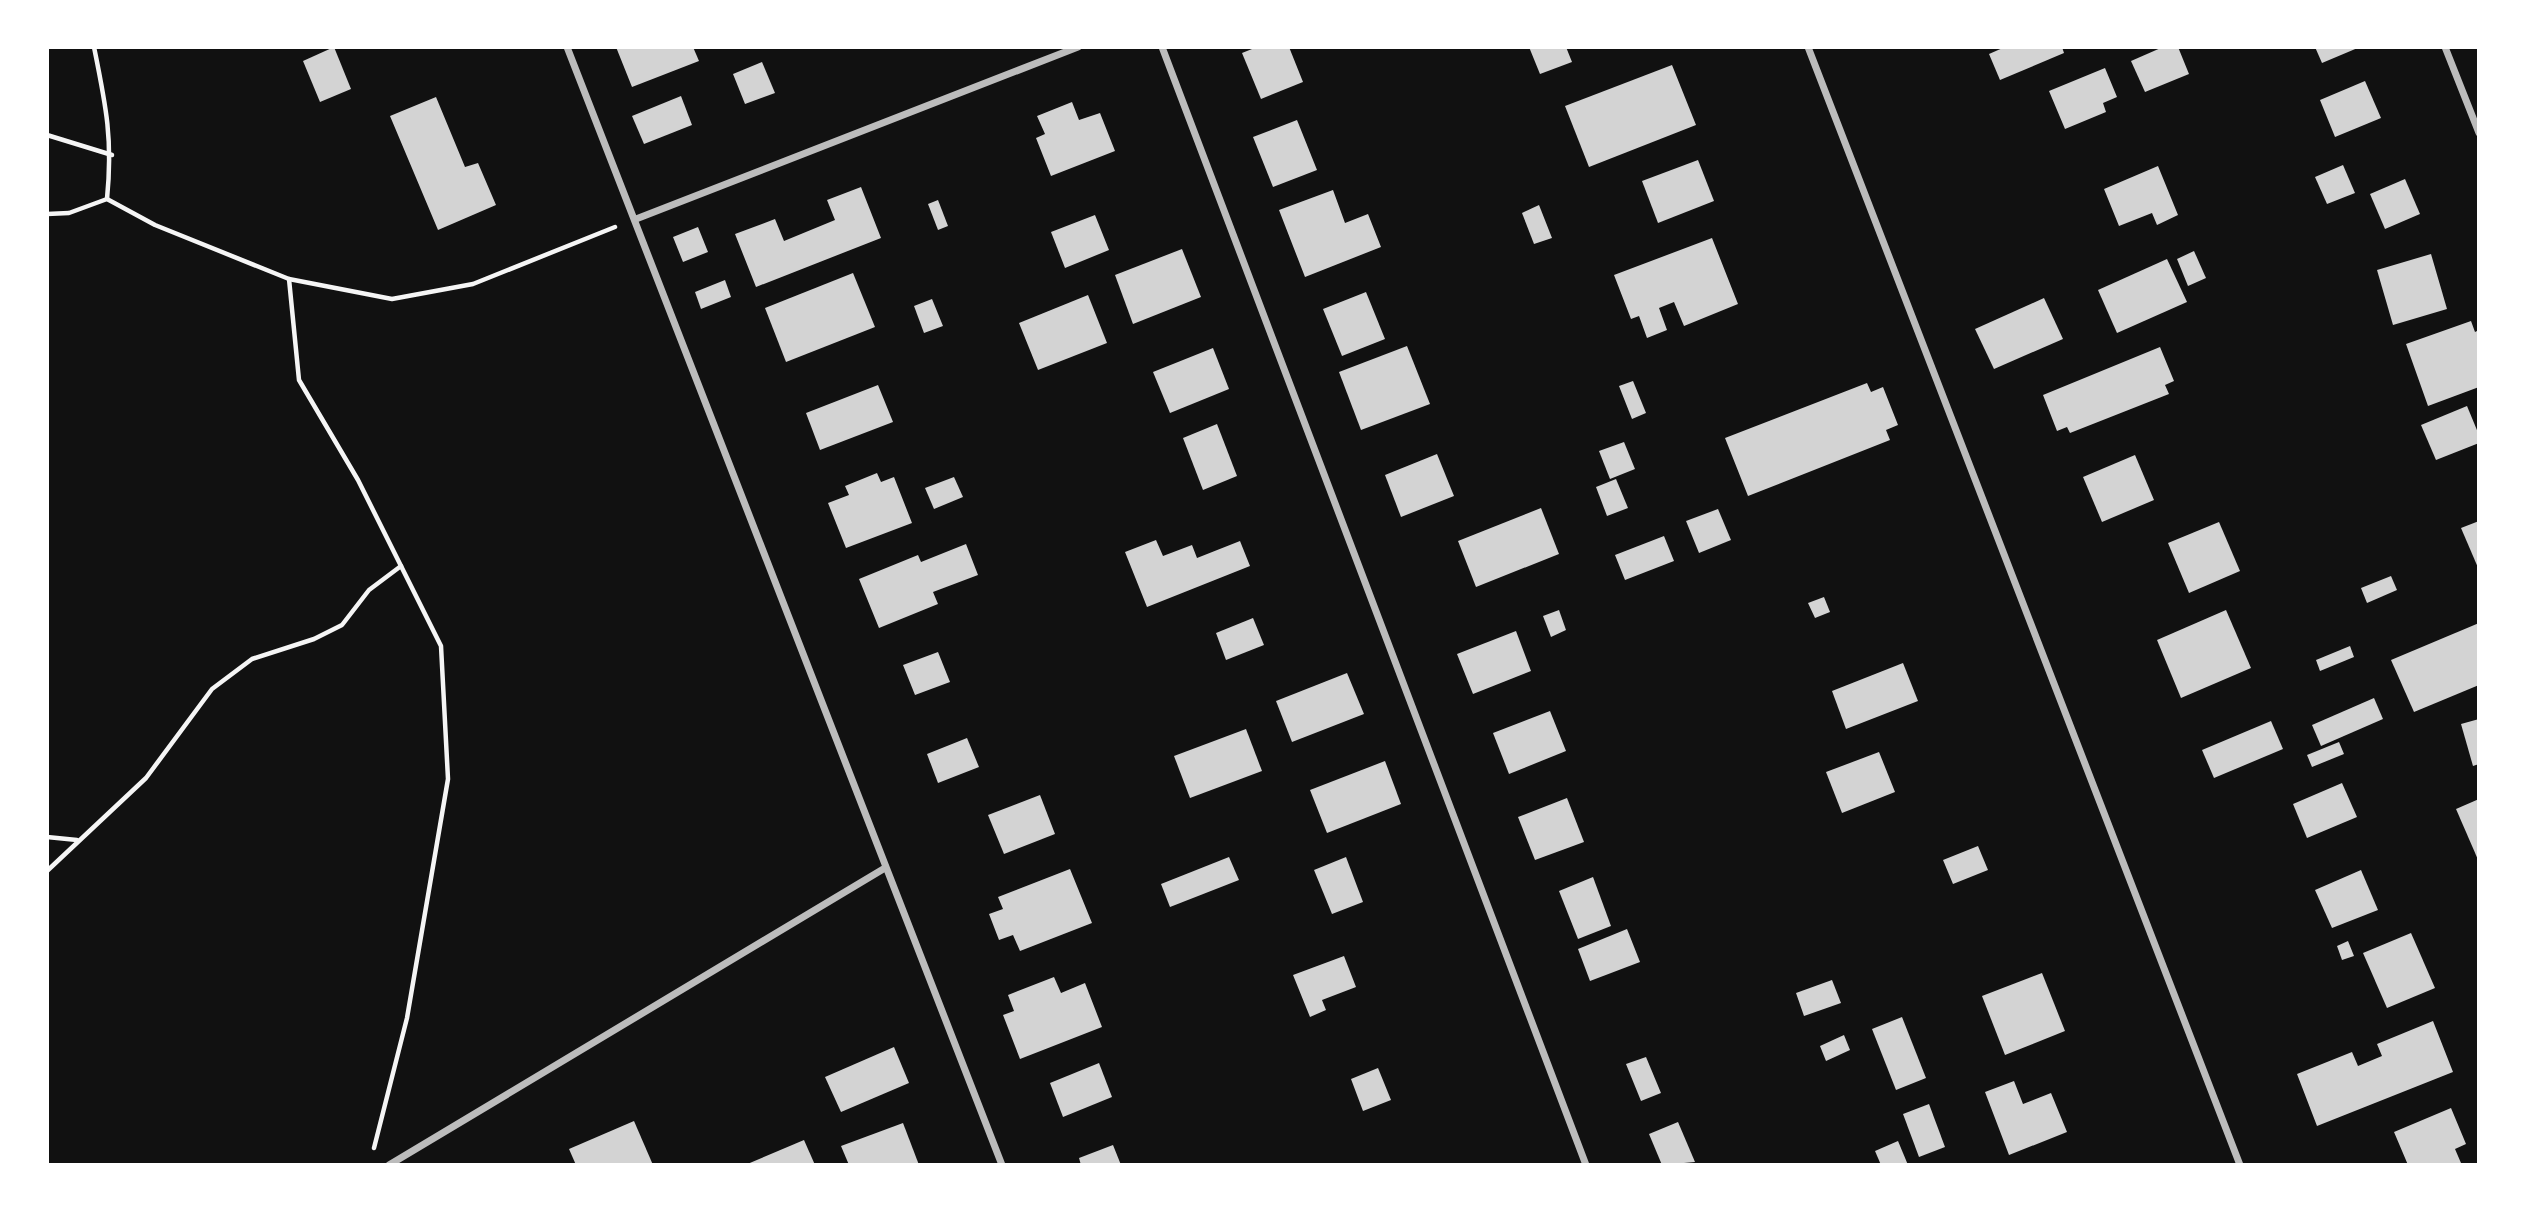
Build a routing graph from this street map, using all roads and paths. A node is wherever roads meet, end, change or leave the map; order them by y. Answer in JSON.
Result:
{"nodes":[{"id":1,"x":94,"y":47,"type":"edge"},
{"id":2,"x":567,"y":47,"type":"edge"},
{"id":3,"x":1078,"y":47,"type":"edge"},
{"id":4,"x":1162,"y":47,"type":"edge"},
{"id":5,"x":1808,"y":47,"type":"edge"},
{"id":6,"x":2445,"y":47,"type":"edge"},
{"id":7,"x":2479,"y":133,"type":"edge"},
{"id":8,"x":47,"y":135,"type":"edge"},
{"id":9,"x":112,"y":155,"type":"junction"},
{"id":10,"x":107,"y":199,"type":"junction"},
{"id":11,"x":47,"y":214,"type":"edge"},
{"id":12,"x":636,"y":219,"type":"junction"},
{"id":13,"x":289,"y":279,"type":"junction"},
{"id":14,"x":401,"y":566,"type":"junction"},
{"id":15,"x":47,"y":837,"type":"edge"},
{"id":16,"x":78,"y":841,"type":"junction"},
{"id":17,"x":885,"y":868,"type":"junction"},
{"id":18,"x":47,"y":871,"type":"edge"},
{"id":19,"x":373,"y":1151,"type":"dead end"},
{"id":20,"x":389,"y":1165,"type":"edge"},
{"id":21,"x":1002,"y":1165,"type":"edge"},
{"id":22,"x":1586,"y":1165,"type":"edge"},
{"id":23,"x":2240,"y":1165,"type":"edge"}],
"edges":[{"from":1,"to":9,"type":"path"},
{"from":2,"to":12,"type":"street"},
{"from":3,"to":12,"type":"street"},
{"from":4,"to":22,"type":"street"},
{"from":5,"to":23,"type":"street"},
{"from":6,"to":7,"type":"street"},
{"from":8,"to":9,"type":"path"},
{"from":9,"to":10,"type":"path"},
{"from":10,"to":11,"type":"path"},
{"from":10,"to":13,"type":"path"},
{"from":12,"to":13,"type":"path"},
{"from":12,"to":17,"type":"street"},
{"from":13,"to":14,"type":"path"},
{"from":14,"to":16,"type":"path"},
{"from":14,"to":19,"type":"path"},
{"from":15,"to":16,"type":"path"},
{"from":16,"to":18,"type":"path"},
{"from":17,"to":20,"type":"street"},
{"from":17,"to":21,"type":"street"}]}
